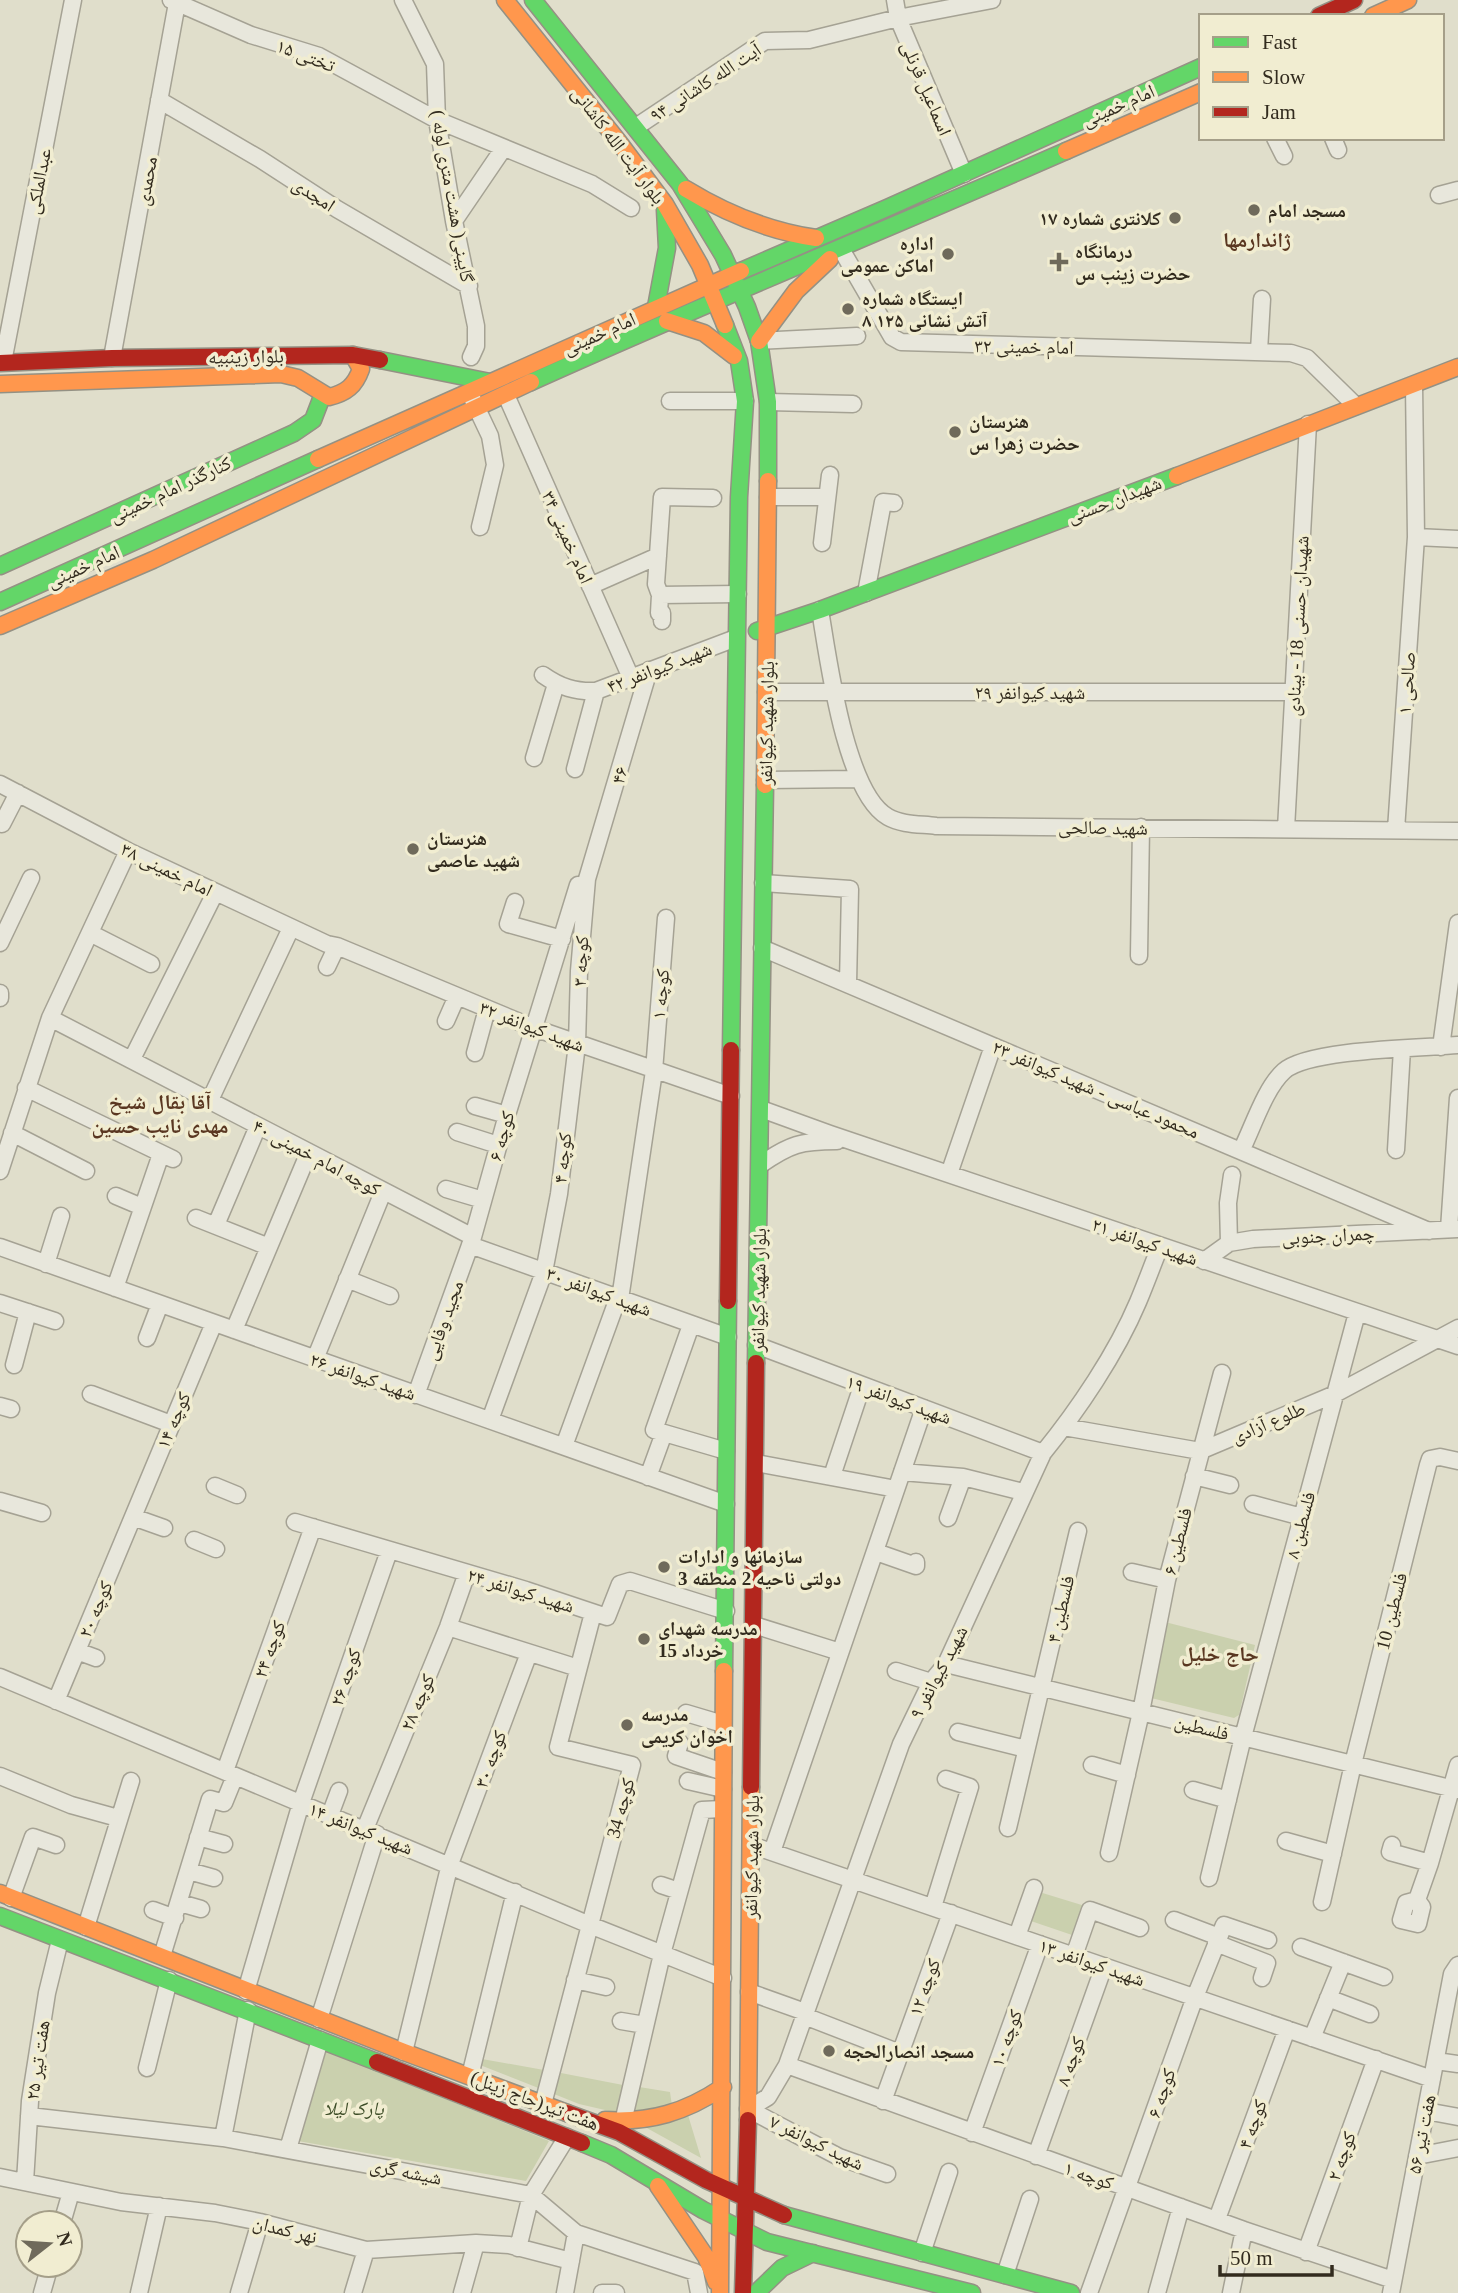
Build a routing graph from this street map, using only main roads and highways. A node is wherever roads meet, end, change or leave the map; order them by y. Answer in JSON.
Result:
{"nodes":[{"id":1,"x":505,"y":0,"type":"edge"},
{"id":2,"x":533,"y":0,"type":"edge"},
{"id":3,"x":1354,"y":0,"type":"edge"},
{"id":4,"x":1408,"y":0,"type":"edge"},
{"id":5,"x":1323,"y":14,"type":"edge"},
{"id":6,"x":1377,"y":14,"type":"edge"},
{"id":7,"x":1199,"y":69,"type":"edge"},
{"id":8,"x":1199,"y":93,"type":"edge"},
{"id":9,"x":680,"y":184,"type":"junction"},
{"id":10,"x":665,"y":204,"type":"junction"},
{"id":11,"x":816,"y":238,"type":"junction"},
{"id":12,"x":841,"y":248,"type":"junction"},
{"id":13,"x":732,"y":274,"type":"junction"},
{"id":14,"x":708,"y":284,"type":"junction"},
{"id":15,"x":740,"y":291,"type":"junction"},
{"id":16,"x":715,"y":301,"type":"junction"},
{"id":17,"x":656,"y":307,"type":"junction"},
{"id":18,"x":667,"y":321,"type":"junction"},
{"id":19,"x":759,"y":341,"type":"junction"},
{"id":20,"x":353,"y":355,"type":"junction"},
{"id":21,"x":739,"y":361,"type":"junction"},
{"id":22,"x":2,"y":363,"type":"edge"},
{"id":23,"x":1458,"y":368,"type":"edge"},
{"id":24,"x":490,"y":382,"type":"junction"},
{"id":25,"x":0,"y":384,"type":"edge"},
{"id":26,"x":323,"y":394,"type":"junction"},
{"id":27,"x":0,"y":566,"type":"edge"},
{"id":28,"x":0,"y":603,"type":"edge"},
{"id":29,"x":0,"y":626,"type":"edge"},
{"id":30,"x":768,"y":626,"type":"junction"},
{"id":31,"x":736,"y":638,"type":"junction"},
{"id":32,"x":5,"y":1896,"type":"edge"},
{"id":33,"x":0,"y":1916,"type":"edge"},
{"id":34,"x":723,"y":2087,"type":"junction"},
{"id":35,"x":621,"y":2127,"type":"junction"},
{"id":36,"x":611,"y":2155,"type":"junction"},
{"id":37,"x":654,"y":2180,"type":"junction"},
{"id":38,"x":721,"y":2187,"type":"junction"},
{"id":39,"x":745,"y":2199,"type":"junction"},
{"id":40,"x":720,"y":2218,"type":"junction"},
{"id":41,"x":745,"y":2231,"type":"junction"},
{"id":42,"x":813,"y":2253,"type":"junction"},
{"id":43,"x":720,"y":2293,"type":"edge"},
{"id":44,"x":743,"y":2293,"type":"edge"},
{"id":45,"x":757,"y":2293,"type":"edge"},
{"id":46,"x":972,"y":2293,"type":"edge"},
{"id":47,"x":1072,"y":2293,"type":"edge"}],
"edges":[{"from":1,"to":10,"type":"main road","name":"بلوار آیت الله کاشانی"},
{"from":2,"to":9,"type":"main road","name":"بلوار آیت الله کاشانی"},
{"from":3,"to":5,"type":"main road"},
{"from":4,"to":6,"type":"main road"},
{"from":7,"to":11,"type":"main road","name":"امام خمینی"},
{"from":8,"to":12,"type":"main road","name":"امام خمینی"},
{"from":9,"to":11,"type":"main road"},
{"from":9,"to":13,"type":"main road","name":"بلوار آیت الله کاشانی"},
{"from":10,"to":14,"type":"main road","name":"بلوار آیت الله کاشانی"},
{"from":10,"to":17,"type":"main road"},
{"from":11,"to":13,"type":"main road","name":"امام خمینی"},
{"from":12,"to":15,"type":"main road","name":"امام خمینی"},
{"from":12,"to":19,"type":"main road"},
{"from":13,"to":14,"type":"main road","name":"امام خمینی"},
{"from":13,"to":15,"type":"main road","name":"بلوار آیت الله کاشانی"},
{"from":14,"to":16,"type":"main road","name":"بلوار آیت الله کاشانی"},
{"from":14,"to":17,"type":"main road","name":"امام خمینی"},
{"from":15,"to":16,"type":"main road","name":"امام خمینی"},
{"from":15,"to":19,"type":"main road","name":"بلوار شهید کیوانفر"},
{"from":16,"to":18,"type":"main road","name":"امام خمینی"},
{"from":16,"to":21,"type":"main road","name":"بلوار شهید کیوانفر"},
{"from":17,"to":24,"type":"main road","name":"امام خمینی"},
{"from":18,"to":21,"type":"main road"},
{"from":18,"to":29,"type":"main road","name":"امام خمینی"},
{"from":19,"to":30,"type":"main road","name":"بلوار شهید کیوانفر"},
{"from":20,"to":22,"type":"main road","name":"بلوار زینبیه"},
{"from":20,"to":24,"type":"main road","name":"بلوار زینبیه"},
{"from":20,"to":26,"type":"main road"},
{"from":21,"to":31,"type":"main road","name":"بلوار شهید کیوانفر"},
{"from":23,"to":30,"type":"main road","name":"شهیدان حسنی"},
{"from":24,"to":28,"type":"main road","name":"امام خمینی"},
{"from":25,"to":26,"type":"main road","name":"بلوار زینبیه"},
{"from":26,"to":27,"type":"main road","name":"کنارگذر امام خمینی"},
{"from":30,"to":31,"type":"main road","name":"شهیدان حسنی"},
{"from":30,"to":39,"type":"main road","name":"بلوار شهید کیوانفر"},
{"from":31,"to":34,"type":"main road","name":"بلوار شهید کیوانفر"},
{"from":32,"to":35,"type":"main road","name":"هفت تیر(حاج زینل)"},
{"from":33,"to":36,"type":"main road","name":"هفت تیر(حاج زینل)"},
{"from":34,"to":35,"type":"main road"},
{"from":34,"to":38,"type":"main road","name":"بلوار شهید کیوانفر"},
{"from":35,"to":36,"type":"main road"},
{"from":35,"to":38,"type":"main road","name":"هفت تیر(حاج زینل)"},
{"from":36,"to":37,"type":"main road","name":"هفت تیر(حاج زینل)"},
{"from":37,"to":40,"type":"main road","name":"هفت تیر(حاج زینل)"},
{"from":37,"to":43,"type":"main road"},
{"from":38,"to":39,"type":"main road","name":"هفت تیر(حاج زینل)"},
{"from":38,"to":40,"type":"main road","name":"بلوار شهید کیوانفر"},
{"from":39,"to":41,"type":"main road","name":"بلوار شهید کیوانفر"},
{"from":39,"to":47,"type":"main road","name":"هفت تیر(حاج زینل)"},
{"from":40,"to":41,"type":"main road","name":"هفت تیر(حاج زینل)"},
{"from":40,"to":43,"type":"main road","name":"بلوار شهید کیوانفر"},
{"from":41,"to":42,"type":"main road","name":"هفت تیر(حاج زینل)"},
{"from":41,"to":44,"type":"main road","name":"بلوار شهید کیوانفر"},
{"from":42,"to":45,"type":"main road"},
{"from":42,"to":46,"type":"main road","name":"هفت تیر(حاج زینل)"}]}
